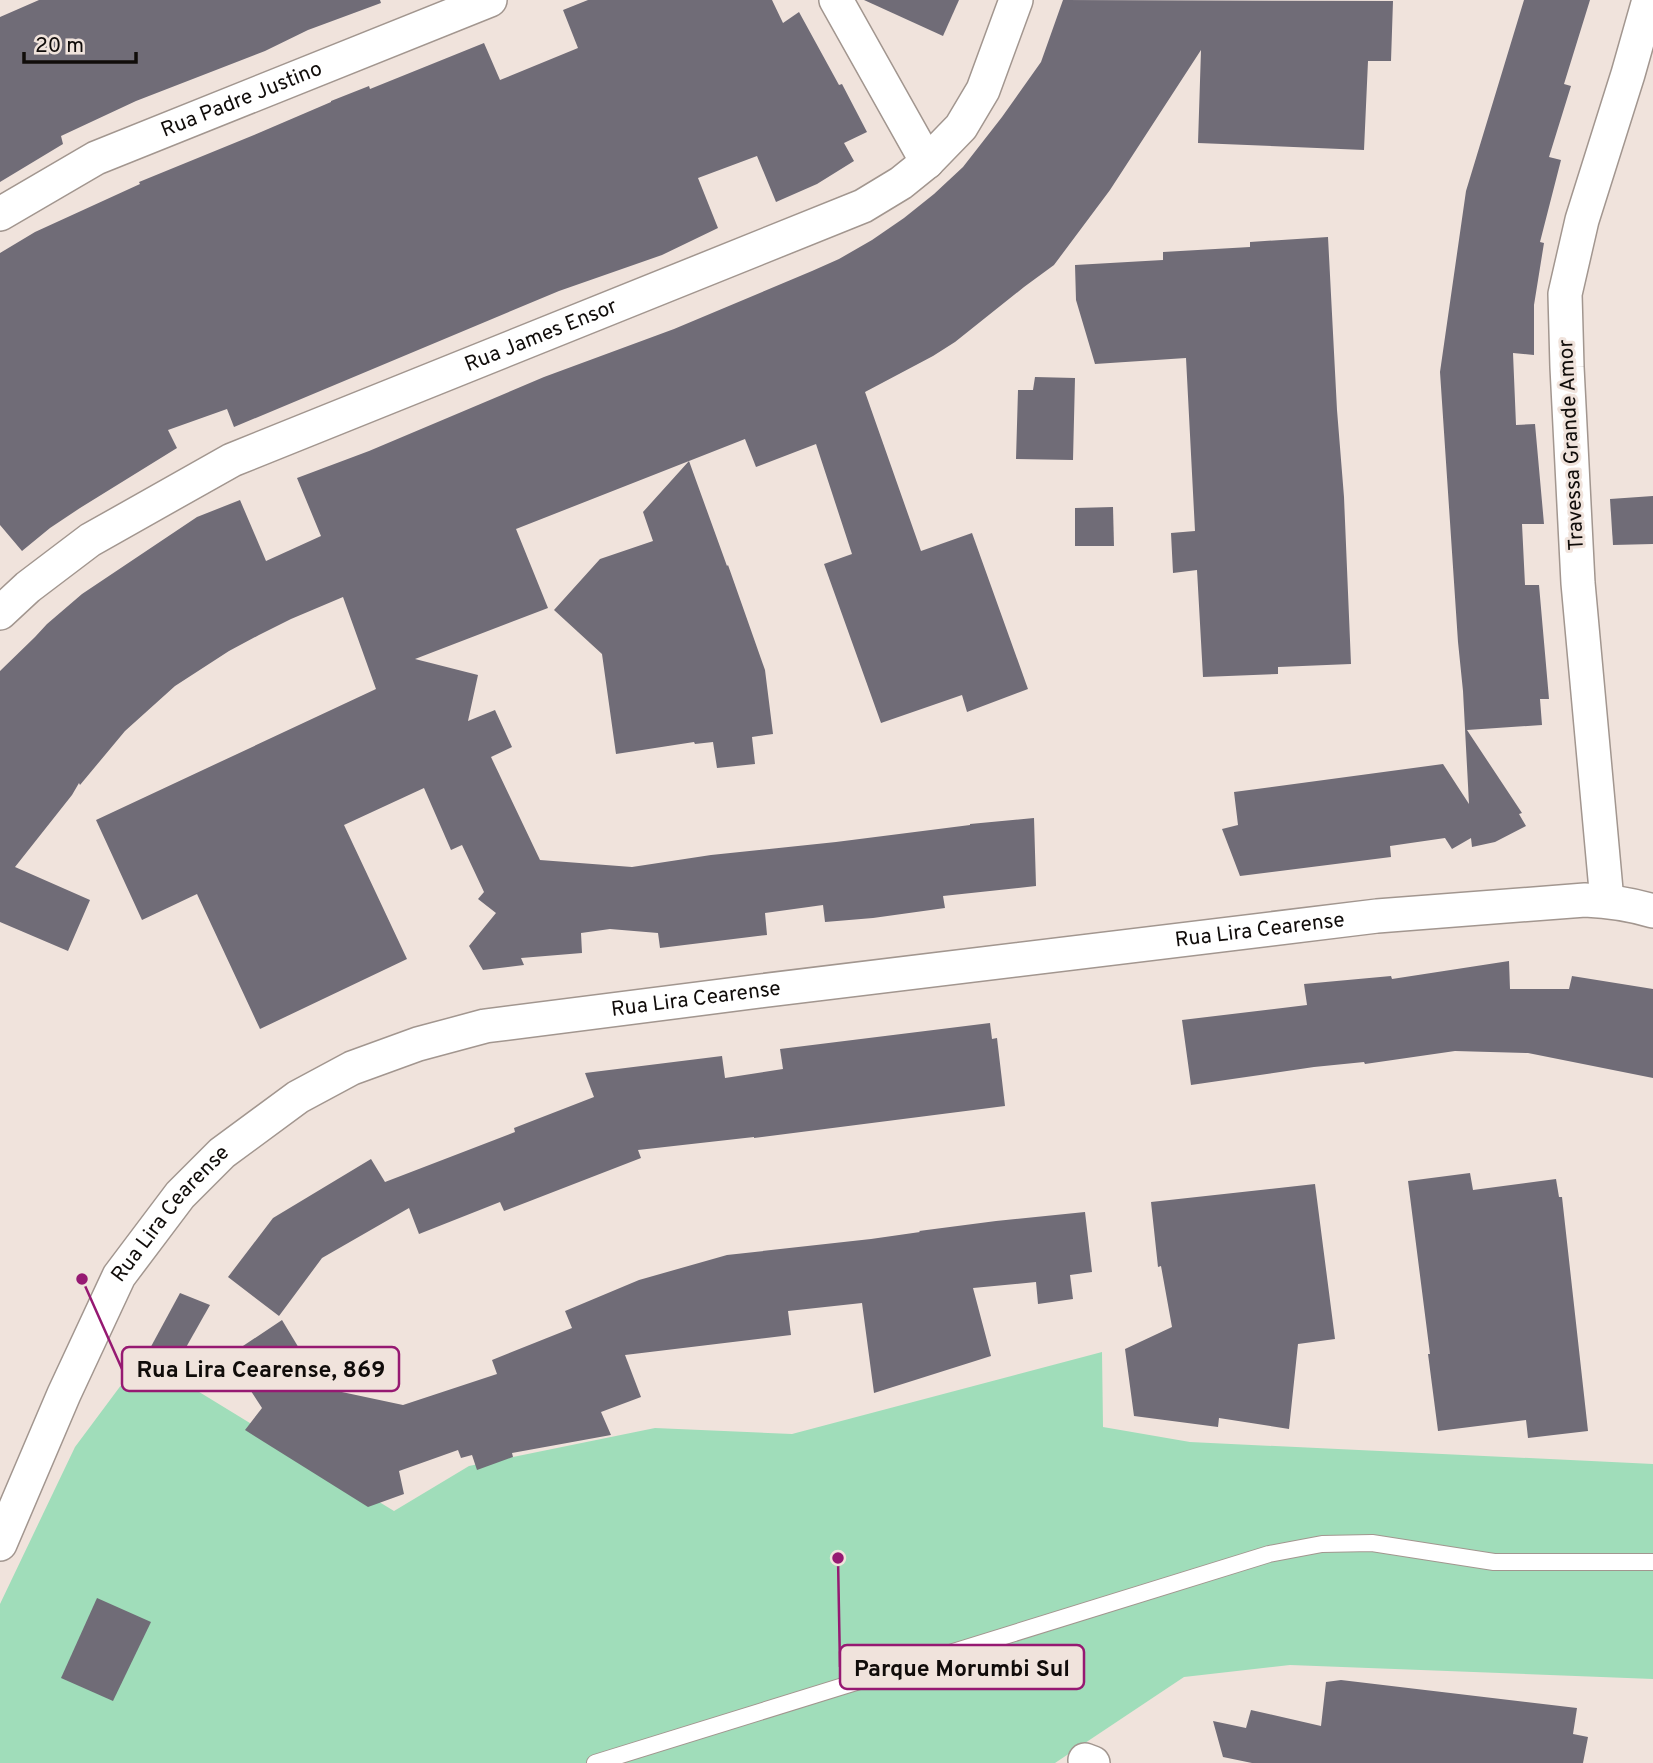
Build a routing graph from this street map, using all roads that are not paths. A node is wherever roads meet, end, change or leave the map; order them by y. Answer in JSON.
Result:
{"nodes":[{"id":1,"x":490,"y":0,"type":"edge"},
{"id":2,"x":836,"y":0,"type":"edge"},
{"id":3,"x":1016,"y":0,"type":"edge"},
{"id":4,"x":1649,"y":0,"type":"edge"},
{"id":5,"x":927,"y":162,"type":"junction"},
{"id":6,"x":0,"y":214,"type":"edge"},
{"id":7,"x":0,"y":613,"type":"edge"},
{"id":8,"x":1608,"y":901,"type":"junction"},
{"id":9,"x":1653,"y":911,"type":"edge"},
{"id":10,"x":0,"y":1544,"type":"edge"},
{"id":11,"x":1653,"y":1562,"type":"edge"},
{"id":12,"x":595,"y":1763,"type":"edge"}],
"edges":[{"from":1,"to":6,"type":"street","name":"Rua Padre Justino"},
{"from":2,"to":5,"type":"street"},
{"from":3,"to":5,"type":"street","name":"Rua James Ensor"},
{"from":4,"to":8,"type":"street","name":"Travessa Grande Amor"},
{"from":5,"to":7,"type":"street","name":"Rua James Ensor"},
{"from":8,"to":9,"type":"street","name":"Rua Lira Cearense"},
{"from":8,"to":10,"type":"street","name":"Rua Lira Cearense"},
{"from":11,"to":12,"type":"lane"}]}
